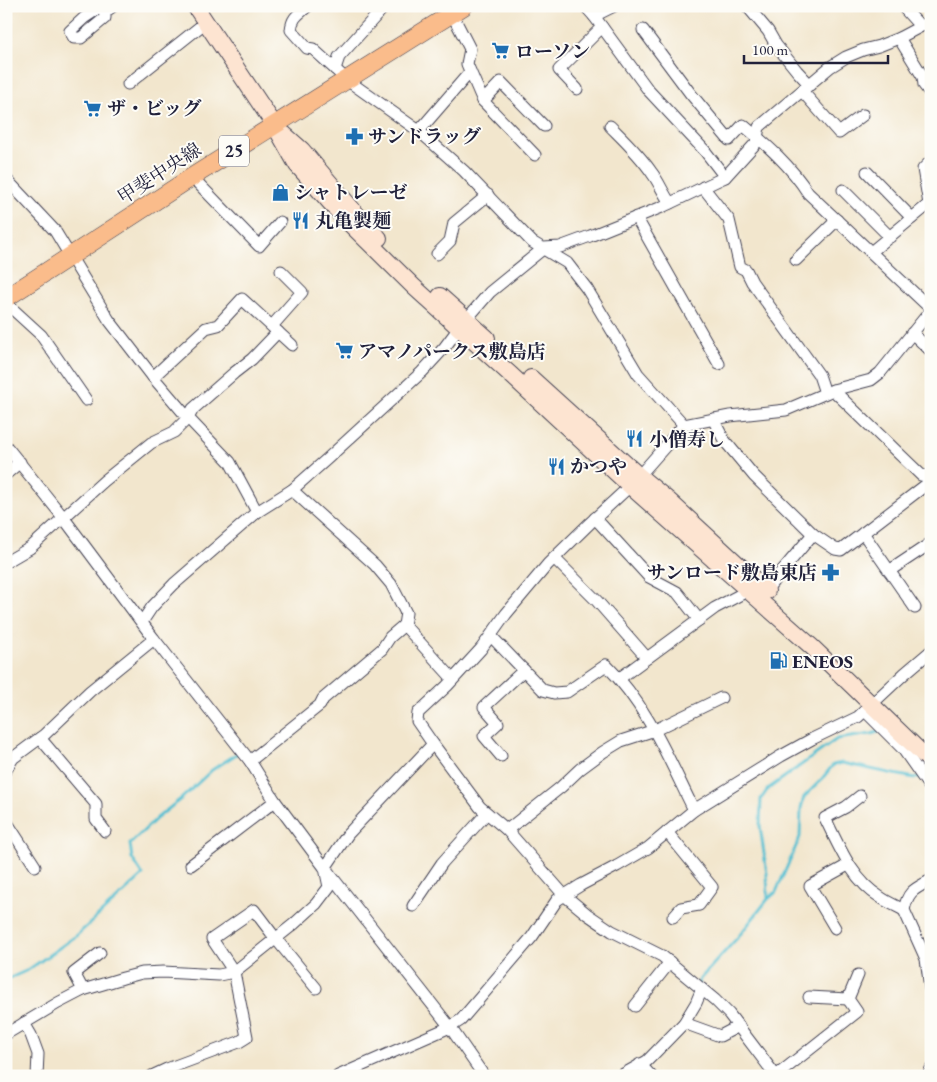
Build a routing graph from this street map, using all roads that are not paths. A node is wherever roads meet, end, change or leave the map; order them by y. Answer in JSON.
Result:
{"nodes":[{"id":1,"x":195,"y":6,"type":"edge"},
{"id":2,"x":308,"y":6,"type":"edge"},
{"id":3,"x":385,"y":6,"type":"edge"},
{"id":4,"x":585,"y":6,"type":"edge"},
{"id":5,"x":614,"y":6,"type":"edge"},
{"id":6,"x":747,"y":6,"type":"edge"},
{"id":7,"x":902,"y":6,"type":"edge"},
{"id":8,"x":454,"y":9,"type":"edge"},
{"id":9,"x":594,"y":16,"type":"junction"},
{"id":10,"x":206,"y":22,"type":"junction"},
{"id":11,"x":926,"y":24,"type":"edge"},
{"id":12,"x":602,"y":26,"type":"junction"},
{"id":13,"x":644,"y":30,"type":"dead end"},
{"id":14,"x":899,"y":38,"type":"junction"},
{"id":15,"x":470,"y":72,"type":"junction"},
{"id":16,"x":341,"y":75,"type":"junction"},
{"id":17,"x":128,"y":84,"type":"dead end"},
{"id":18,"x":806,"y":88,"type":"junction"},
{"id":19,"x":577,"y":89,"type":"dead end"},
{"id":20,"x":931,"y":94,"type":"edge"},
{"id":21,"x":483,"y":101,"type":"junction"},
{"id":22,"x":863,"y":115,"type":"dead end"},
{"id":23,"x":275,"y":126,"type":"junction"},
{"id":24,"x":544,"y":126,"type":"dead end"},
{"id":25,"x":610,"y":126,"type":"dead end"},
{"id":26,"x":419,"y":131,"type":"junction"},
{"id":27,"x":757,"y":137,"type":"junction"},
{"id":28,"x":535,"y":155,"type":"dead end"},
{"id":29,"x":931,"y":161,"type":"edge"},
{"id":30,"x":867,"y":172,"type":"dead end"},
{"id":31,"x":192,"y":177,"type":"junction"},
{"id":32,"x":725,"y":177,"type":"junction"},
{"id":33,"x":6,"y":179,"type":"edge"},
{"id":34,"x":703,"y":187,"type":"junction"},
{"id":35,"x":843,"y":190,"type":"dead end"},
{"id":36,"x":488,"y":195,"type":"junction"},
{"id":37,"x":670,"y":203,"type":"junction"},
{"id":38,"x":636,"y":217,"type":"junction"},
{"id":39,"x":912,"y":218,"type":"junction"},
{"id":40,"x":837,"y":220,"type":"junction"},
{"id":41,"x":280,"y":222,"type":"dead end"},
{"id":42,"x":890,"y":237,"type":"junction"},
{"id":43,"x":544,"y":248,"type":"junction"},
{"id":44,"x":871,"y":252,"type":"junction"},
{"id":45,"x":437,"y":254,"type":"dead end"},
{"id":46,"x":71,"y":256,"type":"junction"},
{"id":47,"x":796,"y":260,"type":"dead end"},
{"id":48,"x":281,"y":271,"type":"dead end"},
{"id":49,"x":6,"y":298,"type":"edge"},
{"id":50,"x":6,"y":303,"type":"edge"},
{"id":51,"x":931,"y":310,"type":"edge"},
{"id":52,"x":463,"y":324,"type":"junction"},
{"id":53,"x":275,"y":329,"type":"junction"},
{"id":54,"x":912,"y":333,"type":"junction"},
{"id":55,"x":292,"y":345,"type":"dead end"},
{"id":56,"x":931,"y":351,"type":"edge"},
{"id":57,"x":719,"y":364,"type":"dead end"},
{"id":58,"x":153,"y":377,"type":"junction"},
{"id":59,"x":829,"y":392,"type":"junction"},
{"id":60,"x":86,"y":400,"type":"dead end"},
{"id":61,"x":188,"y":418,"type":"junction"},
{"id":62,"x":713,"y":419,"type":"junction"},
{"id":63,"x":684,"y":425,"type":"junction"},
{"id":64,"x":6,"y":446,"type":"edge"},
{"id":65,"x":20,"y":462,"type":"junction"},
{"id":66,"x":6,"y":474,"type":"edge"},
{"id":67,"x":635,"y":481,"type":"junction"},
{"id":68,"x":929,"y":485,"type":"edge"},
{"id":69,"x":292,"y":490,"type":"junction"},
{"id":70,"x":257,"y":512,"type":"junction"},
{"id":71,"x":63,"y":516,"type":"junction"},
{"id":72,"x":595,"y":518,"type":"junction"},
{"id":73,"x":863,"y":533,"type":"junction"},
{"id":74,"x":813,"y":534,"type":"junction"},
{"id":75,"x":931,"y":543,"type":"edge"},
{"id":76,"x":554,"y":558,"type":"junction"},
{"id":77,"x":6,"y":562,"type":"edge"},
{"id":78,"x":889,"y":571,"type":"junction"},
{"id":79,"x":749,"y":590,"type":"junction"},
{"id":80,"x":766,"y":590,"type":"junction"},
{"id":81,"x":915,"y":608,"type":"dead end"},
{"id":82,"x":699,"y":620,"type":"junction"},
{"id":83,"x":142,"y":622,"type":"junction"},
{"id":84,"x":404,"y":625,"type":"junction"},
{"id":85,"x":490,"y":636,"type":"junction"},
{"id":86,"x":154,"y":639,"type":"junction"},
{"id":87,"x":931,"y":651,"type":"edge"},
{"id":88,"x":647,"y":658,"type":"junction"},
{"id":89,"x":524,"y":670,"type":"junction"},
{"id":90,"x":620,"y":678,"type":"junction"},
{"id":91,"x":453,"y":679,"type":"junction"},
{"id":92,"x":721,"y":698,"type":"dead end"},
{"id":93,"x":873,"y":704,"type":"junction"},
{"id":94,"x":654,"y":730,"type":"junction"},
{"id":95,"x":40,"y":738,"type":"junction"},
{"id":96,"x":433,"y":744,"type":"junction"},
{"id":97,"x":931,"y":747,"type":"edge"},
{"id":98,"x":501,"y":756,"type":"dead end"},
{"id":99,"x":250,"y":761,"type":"junction"},
{"id":100,"x":931,"y":762,"type":"edge"},
{"id":101,"x":6,"y":770,"type":"edge"},
{"id":102,"x":931,"y":789,"type":"edge"},
{"id":103,"x":860,"y":796,"type":"dead end"},
{"id":104,"x":275,"y":801,"type":"junction"},
{"id":105,"x":694,"y":810,"type":"junction"},
{"id":106,"x":487,"y":813,"type":"junction"},
{"id":107,"x":6,"y":821,"type":"edge"},
{"id":108,"x":507,"y":830,"type":"junction"},
{"id":109,"x":105,"y":831,"type":"dead end"},
{"id":110,"x":667,"y":832,"type":"junction"},
{"id":111,"x":848,"y":864,"type":"junction"},
{"id":112,"x":191,"y":865,"type":"dead end"},
{"id":113,"x":35,"y":866,"type":"dead end"},
{"id":114,"x":325,"y":868,"type":"junction"},
{"id":115,"x":931,"y":880,"type":"edge"},
{"id":116,"x":564,"y":895,"type":"junction"},
{"id":117,"x":413,"y":906,"type":"dead end"},
{"id":118,"x":904,"y":910,"type":"junction"},
{"id":119,"x":673,"y":917,"type":"dead end"},
{"id":120,"x":835,"y":928,"type":"dead end"},
{"id":121,"x":276,"y":939,"type":"junction"},
{"id":122,"x":100,"y":953,"type":"dead end"},
{"id":123,"x":928,"y":958,"type":"edge"},
{"id":124,"x":670,"y":962,"type":"junction"},
{"id":125,"x":234,"y":972,"type":"junction"},
{"id":126,"x":858,"y":975,"type":"dead end"},
{"id":127,"x":316,"y":988,"type":"dead end"},
{"id":128,"x":702,"y":989,"type":"junction"},
{"id":129,"x":83,"y":990,"type":"junction"},
{"id":130,"x":931,"y":996,"type":"edge"},
{"id":131,"x":809,"y":997,"type":"dead end"},
{"id":132,"x":848,"y":999,"type":"junction"},
{"id":133,"x":635,"y":1006,"type":"dead end"},
{"id":134,"x":24,"y":1023,"type":"junction"},
{"id":135,"x":684,"y":1023,"type":"junction"},
{"id":136,"x":738,"y":1026,"type":"junction"},
{"id":137,"x":450,"y":1027,"type":"junction"},
{"id":138,"x":6,"y":1034,"type":"edge"},
{"id":139,"x":640,"y":1064,"type":"junction"},
{"id":140,"x":931,"y":1069,"type":"edge"},
{"id":141,"x":37,"y":1076,"type":"edge"},
{"id":142,"x":152,"y":1076,"type":"edge"},
{"id":143,"x":338,"y":1076,"type":"edge"},
{"id":144,"x":484,"y":1076,"type":"edge"},
{"id":145,"x":620,"y":1076,"type":"edge"},
{"id":146,"x":651,"y":1076,"type":"edge"},
{"id":147,"x":928,"y":1076,"type":"edge"}],
"edges":[{"from":1,"to":10,"type":"street"},
{"from":2,"to":16,"type":"street"},
{"from":3,"to":16,"type":"street"},
{"from":4,"to":9,"type":"street"},
{"from":5,"to":9,"type":"street"},
{"from":6,"to":18,"type":"street"},
{"from":7,"to":11,"type":"street"},
{"from":8,"to":15,"type":"street"},
{"from":8,"to":16,"type":"main road","name":"甲斐中央線","number":"25"},
{"from":9,"to":12,"type":"street"},
{"from":10,"to":17,"type":"street"},
{"from":10,"to":23,"type":"street"},
{"from":11,"to":14,"type":"street"},
{"from":12,"to":19,"type":"street"},
{"from":12,"to":32,"type":"street"},
{"from":13,"to":27,"type":"street"},
{"from":14,"to":18,"type":"street"},
{"from":14,"to":20,"type":"street"},
{"from":15,"to":21,"type":"street"},
{"from":15,"to":26,"type":"street"},
{"from":16,"to":23,"type":"main road","name":"甲斐中央線","number":"25"},
{"from":16,"to":26,"type":"street"},
{"from":18,"to":22,"type":"street"},
{"from":18,"to":27,"type":"street"},
{"from":21,"to":24,"type":"street"},
{"from":21,"to":28,"type":"street"},
{"from":23,"to":31,"type":"main road","name":"甲斐中央線","number":"25"},
{"from":23,"to":52,"type":"street"},
{"from":25,"to":37,"type":"street"},
{"from":26,"to":36,"type":"street"},
{"from":27,"to":32,"type":"street"},
{"from":27,"to":40,"type":"street"},
{"from":29,"to":39,"type":"street"},
{"from":30,"to":39,"type":"street"},
{"from":31,"to":41,"type":"street"},
{"from":31,"to":46,"type":"main road","name":"甲斐中央線","number":"25"},
{"from":32,"to":34,"type":"street"},
{"from":33,"to":46,"type":"street"},
{"from":34,"to":37,"type":"street"},
{"from":34,"to":59,"type":"street"},
{"from":35,"to":42,"type":"street"},
{"from":36,"to":43,"type":"street"},
{"from":36,"to":45,"type":"street"},
{"from":37,"to":38,"type":"street"},
{"from":38,"to":43,"type":"street"},
{"from":38,"to":57,"type":"street"},
{"from":39,"to":42,"type":"street"},
{"from":40,"to":44,"type":"street"},
{"from":40,"to":47,"type":"street"},
{"from":42,"to":44,"type":"street"},
{"from":43,"to":52,"type":"street"},
{"from":43,"to":63,"type":"street"},
{"from":44,"to":51,"type":"street"},
{"from":46,"to":49,"type":"main road","name":"甲斐中央線","number":"25"},
{"from":46,"to":58,"type":"street"},
{"from":48,"to":53,"type":"street"},
{"from":50,"to":60,"type":"street"},
{"from":51,"to":54,"type":"street"},
{"from":52,"to":67,"type":"street"},
{"from":52,"to":69,"type":"street"},
{"from":53,"to":55,"type":"street"},
{"from":53,"to":58,"type":"street"},
{"from":53,"to":61,"type":"street"},
{"from":54,"to":56,"type":"street"},
{"from":54,"to":59,"type":"street"},
{"from":58,"to":61,"type":"street"},
{"from":59,"to":62,"type":"street"},
{"from":59,"to":68,"type":"street"},
{"from":61,"to":70,"type":"street"},
{"from":61,"to":71,"type":"street"},
{"from":62,"to":63,"type":"street"},
{"from":62,"to":74,"type":"street"},
{"from":63,"to":67,"type":"street"},
{"from":64,"to":65,"type":"street"},
{"from":65,"to":66,"type":"street"},
{"from":65,"to":71,"type":"street"},
{"from":67,"to":72,"type":"street"},
{"from":67,"to":79,"type":"street"},
{"from":67,"to":80,"type":"street"},
{"from":68,"to":73,"type":"street"},
{"from":69,"to":70,"type":"street"},
{"from":69,"to":84,"type":"street"},
{"from":70,"to":83,"type":"street"},
{"from":71,"to":77,"type":"street"},
{"from":71,"to":83,"type":"street"},
{"from":72,"to":76,"type":"street"},
{"from":72,"to":82,"type":"street"},
{"from":73,"to":74,"type":"street"},
{"from":73,"to":78,"type":"street"},
{"from":74,"to":80,"type":"street"},
{"from":75,"to":78,"type":"street"},
{"from":76,"to":85,"type":"street"},
{"from":76,"to":88,"type":"street"},
{"from":78,"to":81,"type":"street"},
{"from":79,"to":82,"type":"street"},
{"from":79,"to":93,"type":"street"},
{"from":80,"to":93,"type":"street"},
{"from":82,"to":88,"type":"street"},
{"from":83,"to":86,"type":"street"},
{"from":84,"to":91,"type":"street"},
{"from":84,"to":99,"type":"street"},
{"from":85,"to":89,"type":"street"},
{"from":85,"to":91,"type":"street"},
{"from":86,"to":95,"type":"street"},
{"from":86,"to":99,"type":"street"},
{"from":87,"to":93,"type":"street"},
{"from":88,"to":90,"type":"street"},
{"from":89,"to":90,"type":"street"},
{"from":89,"to":98,"type":"street"},
{"from":90,"to":94,"type":"street"},
{"from":91,"to":96,"type":"street"},
{"from":92,"to":94,"type":"street"},
{"from":93,"to":97,"type":"street"},
{"from":93,"to":100,"type":"street"},
{"from":93,"to":102,"type":"street"},
{"from":93,"to":105,"type":"street"},
{"from":94,"to":105,"type":"street"},
{"from":94,"to":108,"type":"street"},
{"from":95,"to":101,"type":"street"},
{"from":95,"to":109,"type":"street"},
{"from":96,"to":106,"type":"street"},
{"from":96,"to":114,"type":"street"},
{"from":99,"to":104,"type":"street"},
{"from":103,"to":111,"type":"street"},
{"from":104,"to":112,"type":"street"},
{"from":104,"to":114,"type":"street"},
{"from":105,"to":110,"type":"street"},
{"from":106,"to":108,"type":"street"},
{"from":106,"to":117,"type":"street"},
{"from":107,"to":113,"type":"street"},
{"from":108,"to":116,"type":"street"},
{"from":110,"to":116,"type":"street"},
{"from":110,"to":119,"type":"street"},
{"from":111,"to":118,"type":"street"},
{"from":111,"to":120,"type":"street"},
{"from":114,"to":121,"type":"street"},
{"from":114,"to":137,"type":"street"},
{"from":115,"to":118,"type":"street"},
{"from":116,"to":124,"type":"street"},
{"from":116,"to":137,"type":"street"},
{"from":118,"to":123,"type":"street"},
{"from":121,"to":125,"type":"street"},
{"from":121,"to":125,"type":"street"},
{"from":121,"to":127,"type":"street"},
{"from":122,"to":129,"type":"street"},
{"from":123,"to":130,"type":"street"},
{"from":124,"to":128,"type":"street"},
{"from":124,"to":133,"type":"street"},
{"from":125,"to":129,"type":"street"},
{"from":125,"to":142,"type":"street"},
{"from":126,"to":132,"type":"street"},
{"from":128,"to":135,"type":"street"},
{"from":128,"to":136,"type":"street"},
{"from":129,"to":134,"type":"street"},
{"from":131,"to":132,"type":"street"},
{"from":132,"to":136,"type":"street"},
{"from":134,"to":138,"type":"street"},
{"from":134,"to":141,"type":"street"},
{"from":135,"to":136,"type":"street"},
{"from":135,"to":139,"type":"street"},
{"from":137,"to":143,"type":"street"},
{"from":137,"to":144,"type":"street"},
{"from":139,"to":145,"type":"street"},
{"from":139,"to":146,"type":"street"},
{"from":140,"to":147,"type":"street"}]}
